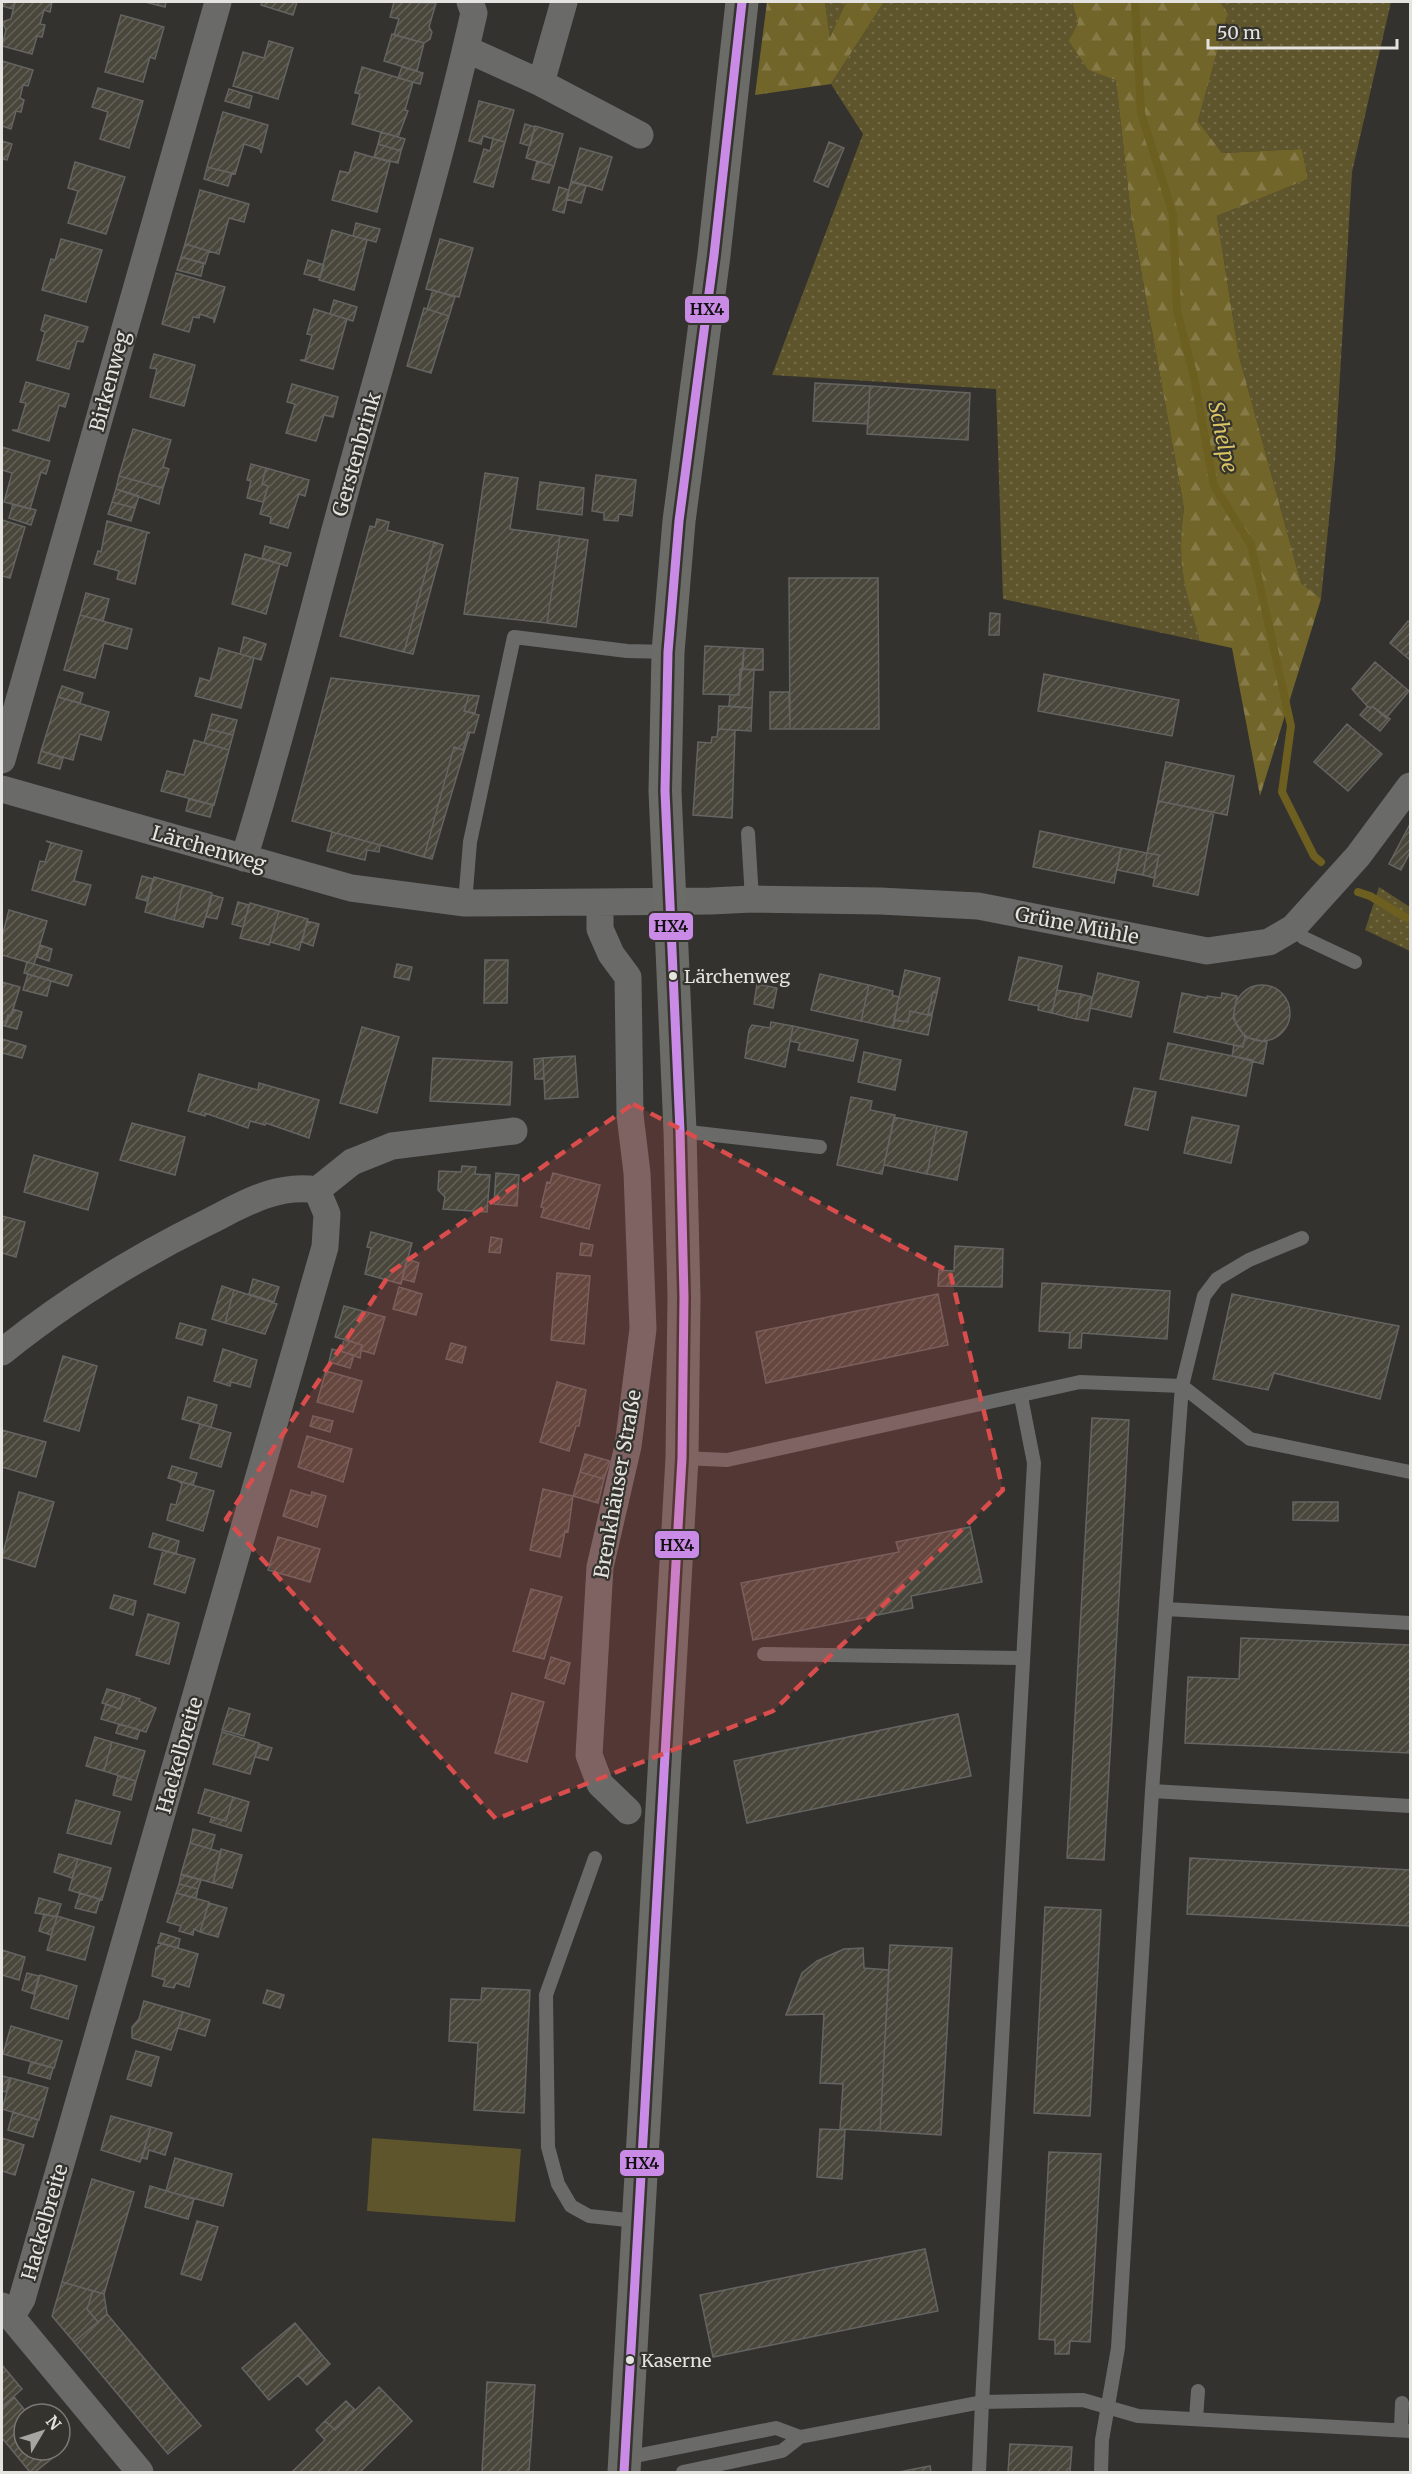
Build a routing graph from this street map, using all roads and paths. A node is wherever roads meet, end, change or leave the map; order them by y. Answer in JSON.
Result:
{"nodes":[{"id":1,"x":218,"y":2,"type":"edge"},
{"id":2,"x":470,"y":2,"type":"edge"},
{"id":3,"x":564,"y":2,"type":"edge"},
{"id":4,"x":742,"y":2,"type":"edge"},
{"id":5,"x":466,"y":49,"type":"junction"},
{"id":6,"x":541,"y":83,"type":"junction"},
{"id":7,"x":640,"y":135,"type":"dead end"},
{"id":8,"x":668,"y":652,"type":"junction"},
{"id":9,"x":2,"y":760,"type":"edge"},
{"id":10,"x":1410,"y":786,"type":"edge"},
{"id":11,"x":2,"y":789,"type":"edge"},
{"id":12,"x":748,"y":833,"type":"dead end"},
{"id":13,"x":244,"y":858,"type":"junction"},
{"id":14,"x":752,"y":899,"type":"junction"},
{"id":15,"x":670,"y":900,"type":"junction"},
{"id":16,"x":600,"y":902,"type":"junction"},
{"id":17,"x":465,"y":903,"type":"junction"},
{"id":18,"x":1293,"y":928,"type":"junction"},
{"id":19,"x":1355,"y":962,"type":"dead end"},
{"id":20,"x":514,"y":1131,"type":"dead end"},
{"id":21,"x":680,"y":1131,"type":"junction"},
{"id":22,"x":820,"y":1147,"type":"dead end"},
{"id":23,"x":317,"y":1190,"type":"junction"},
{"id":24,"x":1302,"y":1238,"type":"dead end"},
{"id":25,"x":2,"y":1352,"type":"edge"},
{"id":26,"x":1182,"y":1386,"type":"junction"},
{"id":27,"x":1021,"y":1397,"type":"junction"},
{"id":28,"x":682,"y":1458,"type":"junction"},
{"id":29,"x":1410,"y":1472,"type":"edge"},
{"id":30,"x":1166,"y":1609,"type":"junction"},
{"id":31,"x":1410,"y":1623,"type":"edge"},
{"id":32,"x":764,"y":1654,"type":"dead end"},
{"id":33,"x":1023,"y":1658,"type":"junction"},
{"id":34,"x":1152,"y":1791,"type":"junction"},
{"id":35,"x":1410,"y":1806,"type":"edge"},
{"id":36,"x":645,"y":1816,"type":"junction"},
{"id":37,"x":595,"y":1858,"type":"dead end"},
{"id":38,"x":637,"y":2221,"type":"junction"},
{"id":39,"x":6,"y":2312,"type":"edge"},
{"id":40,"x":1198,"y":2391,"type":"dead end"},
{"id":41,"x":982,"y":2402,"type":"junction"},
{"id":42,"x":1402,"y":2403,"type":"dead end"},
{"id":43,"x":1110,"y":2407,"type":"junction"},
{"id":44,"x":1196,"y":2419,"type":"junction"},
{"id":45,"x":1406,"y":2430,"type":"edge"},
{"id":46,"x":800,"y":2437,"type":"junction"},
{"id":47,"x":624,"y":2465,"type":"edge"},
{"id":48,"x":140,"y":2472,"type":"edge"},
{"id":49,"x":683,"y":2472,"type":"edge"},
{"id":50,"x":978,"y":2472,"type":"edge"},
{"id":51,"x":1101,"y":2472,"type":"edge"}],
"edges":[{"from":1,"to":9,"type":"street","name":"Birkenweg"},
{"from":2,"to":5,"type":"street","name":"Gerstenbrink"},
{"from":3,"to":6,"type":"street"},
{"from":4,"to":8,"type":"main road"},
{"from":5,"to":6,"type":"street"},
{"from":5,"to":13,"type":"street","name":"Gerstenbrink"},
{"from":6,"to":7,"type":"street"},
{"from":8,"to":15,"type":"main road"},
{"from":8,"to":17,"type":"lane"},
{"from":10,"to":18,"type":"street","name":"Grüne Mühle"},
{"from":11,"to":13,"type":"street","name":"Lärchenweg"},
{"from":12,"to":14,"type":"lane"},
{"from":13,"to":17,"type":"street","name":"Lärchenweg"},
{"from":14,"to":15,"type":"street","name":"Grüne Mühle"},
{"from":14,"to":18,"type":"street","name":"Grüne Mühle"},
{"from":15,"to":16,"type":"street","name":"Lärchenweg"},
{"from":15,"to":21,"type":"main road"},
{"from":16,"to":17,"type":"street","name":"Lärchenweg"},
{"from":16,"to":36,"type":"street","name":"Brenkhäuser Straße"},
{"from":18,"to":19,"type":"lane"},
{"from":20,"to":23,"type":"street"},
{"from":21,"to":22,"type":"lane"},
{"from":21,"to":28,"type":"main road"},
{"from":23,"to":25,"type":"street"},
{"from":23,"to":39,"type":"street","name":"Hackelbreite"},
{"from":24,"to":26,"type":"lane"},
{"from":26,"to":27,"type":"lane"},
{"from":26,"to":29,"type":"lane"},
{"from":26,"to":30,"type":"lane"},
{"from":27,"to":28,"type":"lane"},
{"from":27,"to":33,"type":"lane"},
{"from":28,"to":36,"type":"main road"},
{"from":30,"to":31,"type":"lane"},
{"from":30,"to":34,"type":"lane"},
{"from":32,"to":33,"type":"lane"},
{"from":33,"to":41,"type":"lane"},
{"from":34,"to":35,"type":"lane"},
{"from":34,"to":43,"type":"lane"},
{"from":36,"to":38,"type":"main road"},
{"from":37,"to":38,"type":"lane"},
{"from":38,"to":47,"type":"main road"},
{"from":39,"to":48,"type":"street"},
{"from":40,"to":44,"type":"lane"},
{"from":41,"to":43,"type":"lane"},
{"from":41,"to":46,"type":"lane"},
{"from":41,"to":50,"type":"lane"},
{"from":42,"to":45,"type":"lane"},
{"from":43,"to":44,"type":"lane"},
{"from":43,"to":51,"type":"lane"},
{"from":44,"to":45,"type":"lane"},
{"from":46,"to":47,"type":"lane"},
{"from":46,"to":49,"type":"lane"}]}
